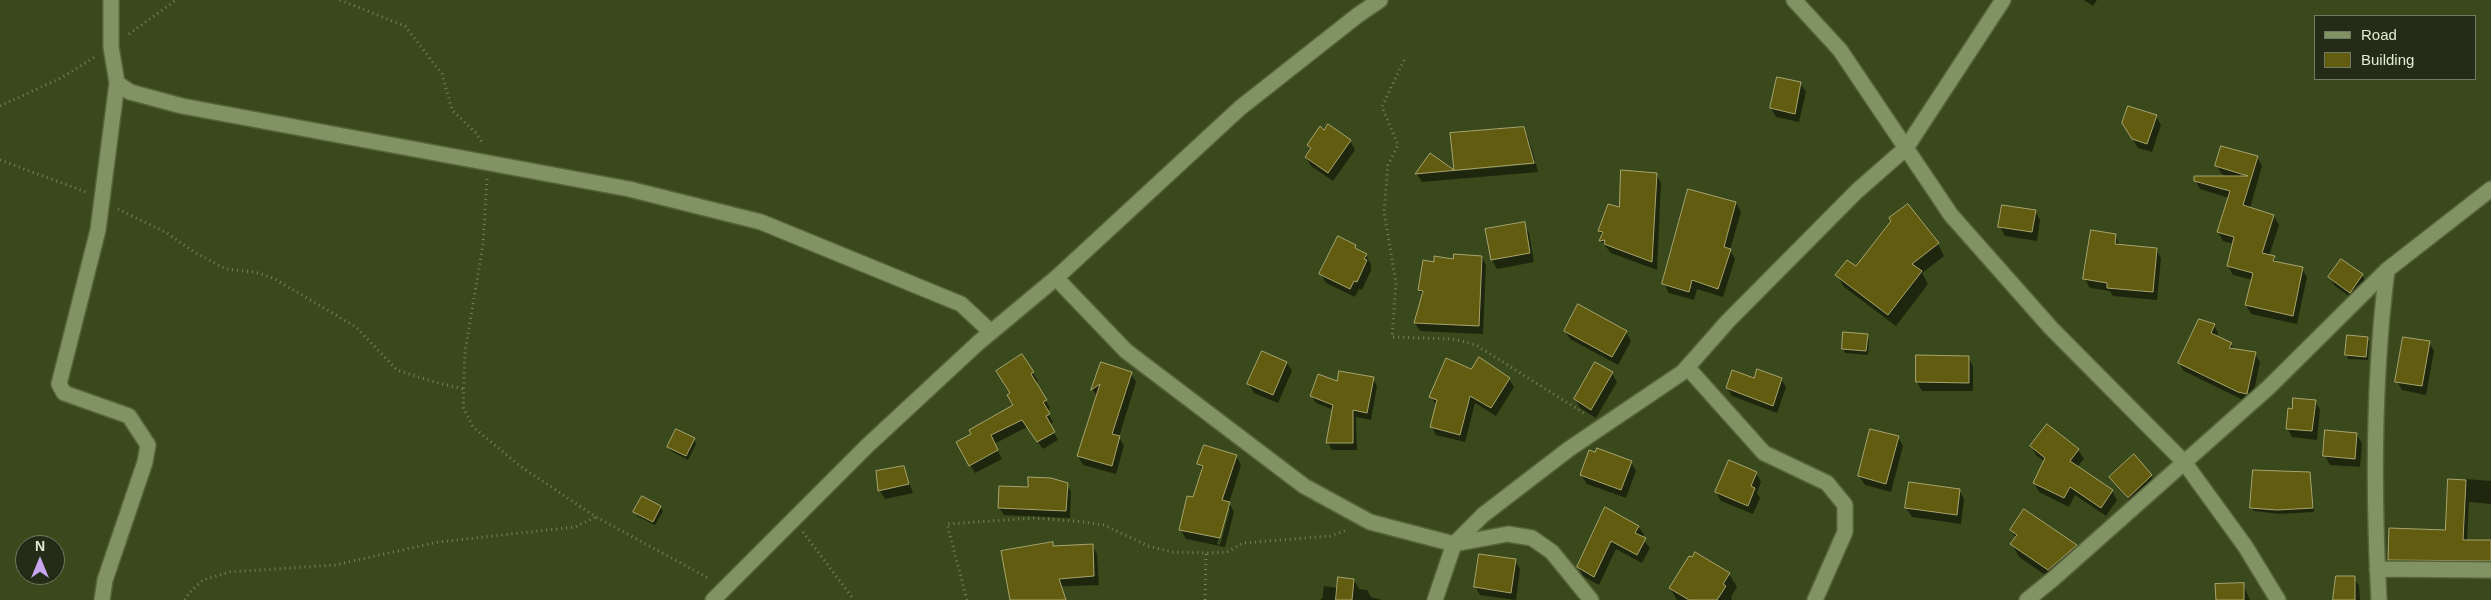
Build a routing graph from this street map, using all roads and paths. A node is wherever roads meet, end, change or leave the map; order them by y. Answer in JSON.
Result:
{"nodes":[{"id":1,"x":111,"y":0,"type":"edge"},
{"id":2,"x":176,"y":0,"type":"edge"},
{"id":3,"x":340,"y":0,"type":"edge"},
{"id":4,"x":1380,"y":0,"type":"edge"},
{"id":5,"x":1794,"y":0,"type":"edge"},
{"id":6,"x":2003,"y":0,"type":"edge"},
{"id":7,"x":111,"y":47,"type":"junction"},
{"id":8,"x":1404,"y":60,"type":"dead end"},
{"id":9,"x":117,"y":83,"type":"junction"},
{"id":10,"x":0,"y":106,"type":"edge"},
{"id":11,"x":1906,"y":148,"type":"junction"},
{"id":12,"x":0,"y":160,"type":"edge"},
{"id":13,"x":488,"y":163,"type":"junction"},
{"id":14,"x":2491,"y":188,"type":"edge"},
{"id":15,"x":104,"y":202,"type":"junction"},
{"id":16,"x":2387,"y":270,"type":"junction"},
{"id":17,"x":1056,"y":278,"type":"junction"},
{"id":18,"x":991,"y":332,"type":"junction"},
{"id":19,"x":1687,"y":367,"type":"junction"},
{"id":20,"x":464,"y":389,"type":"junction"},
{"id":21,"x":1603,"y":426,"type":"junction"},
{"id":22,"x":2184,"y":462,"type":"junction"},
{"id":23,"x":596,"y":517,"type":"junction"},
{"id":24,"x":793,"y":519,"type":"junction"},
{"id":25,"x":1370,"y":522,"type":"junction"},
{"id":26,"x":1454,"y":544,"type":"junction"},
{"id":27,"x":1206,"y":553,"type":"junction"},
{"id":28,"x":2377,"y":569,"type":"junction"},
{"id":29,"x":2491,"y":570,"type":"edge"},
{"id":30,"x":724,"y":587,"type":"junction"},
{"id":31,"x":102,"y":600,"type":"edge"},
{"id":32,"x":186,"y":600,"type":"edge"},
{"id":33,"x":713,"y":600,"type":"edge"},
{"id":34,"x":854,"y":600,"type":"edge"},
{"id":35,"x":967,"y":600,"type":"edge"},
{"id":36,"x":1205,"y":600,"type":"edge"},
{"id":37,"x":1435,"y":600,"type":"edge"},
{"id":38,"x":1591,"y":600,"type":"edge"},
{"id":39,"x":1815,"y":600,"type":"edge"},
{"id":40,"x":2027,"y":600,"type":"edge"},
{"id":41,"x":2278,"y":600,"type":"edge"},
{"id":42,"x":2378,"y":600,"type":"edge"}],
"edges":[{"from":1,"to":7,"type":"street"},
{"from":2,"to":7,"type":"path"},
{"from":3,"to":13,"type":"path"},
{"from":4,"to":17,"type":"street"},
{"from":5,"to":11,"type":"street"},
{"from":6,"to":11,"type":"street"},
{"from":7,"to":9,"type":"street"},
{"from":7,"to":10,"type":"path"},
{"from":8,"to":21,"type":"path"},
{"from":9,"to":13,"type":"street"},
{"from":9,"to":15,"type":"street"},
{"from":11,"to":19,"type":"street"},
{"from":11,"to":22,"type":"street"},
{"from":12,"to":15,"type":"path"},
{"from":13,"to":18,"type":"street"},
{"from":13,"to":20,"type":"path"},
{"from":14,"to":16,"type":"street"},
{"from":15,"to":20,"type":"path"},
{"from":15,"to":31,"type":"street"},
{"from":16,"to":22,"type":"street"},
{"from":16,"to":28,"type":"street"},
{"from":17,"to":18,"type":"street"},
{"from":17,"to":25,"type":"street"},
{"from":18,"to":24,"type":"street"},
{"from":19,"to":21,"type":"street"},
{"from":19,"to":39,"type":"street"},
{"from":20,"to":23,"type":"path"},
{"from":21,"to":26,"type":"street"},
{"from":22,"to":40,"type":"street"},
{"from":22,"to":41,"type":"street"},
{"from":23,"to":30,"type":"path"},
{"from":23,"to":32,"type":"path"},
{"from":24,"to":30,"type":"street"},
{"from":24,"to":34,"type":"path"},
{"from":25,"to":26,"type":"street"},
{"from":25,"to":27,"type":"path"},
{"from":26,"to":37,"type":"street"},
{"from":26,"to":38,"type":"street"},
{"from":27,"to":35,"type":"path"},
{"from":27,"to":36,"type":"path"},
{"from":28,"to":29,"type":"street"},
{"from":28,"to":42,"type":"street"},
{"from":30,"to":33,"type":"street"}]}
